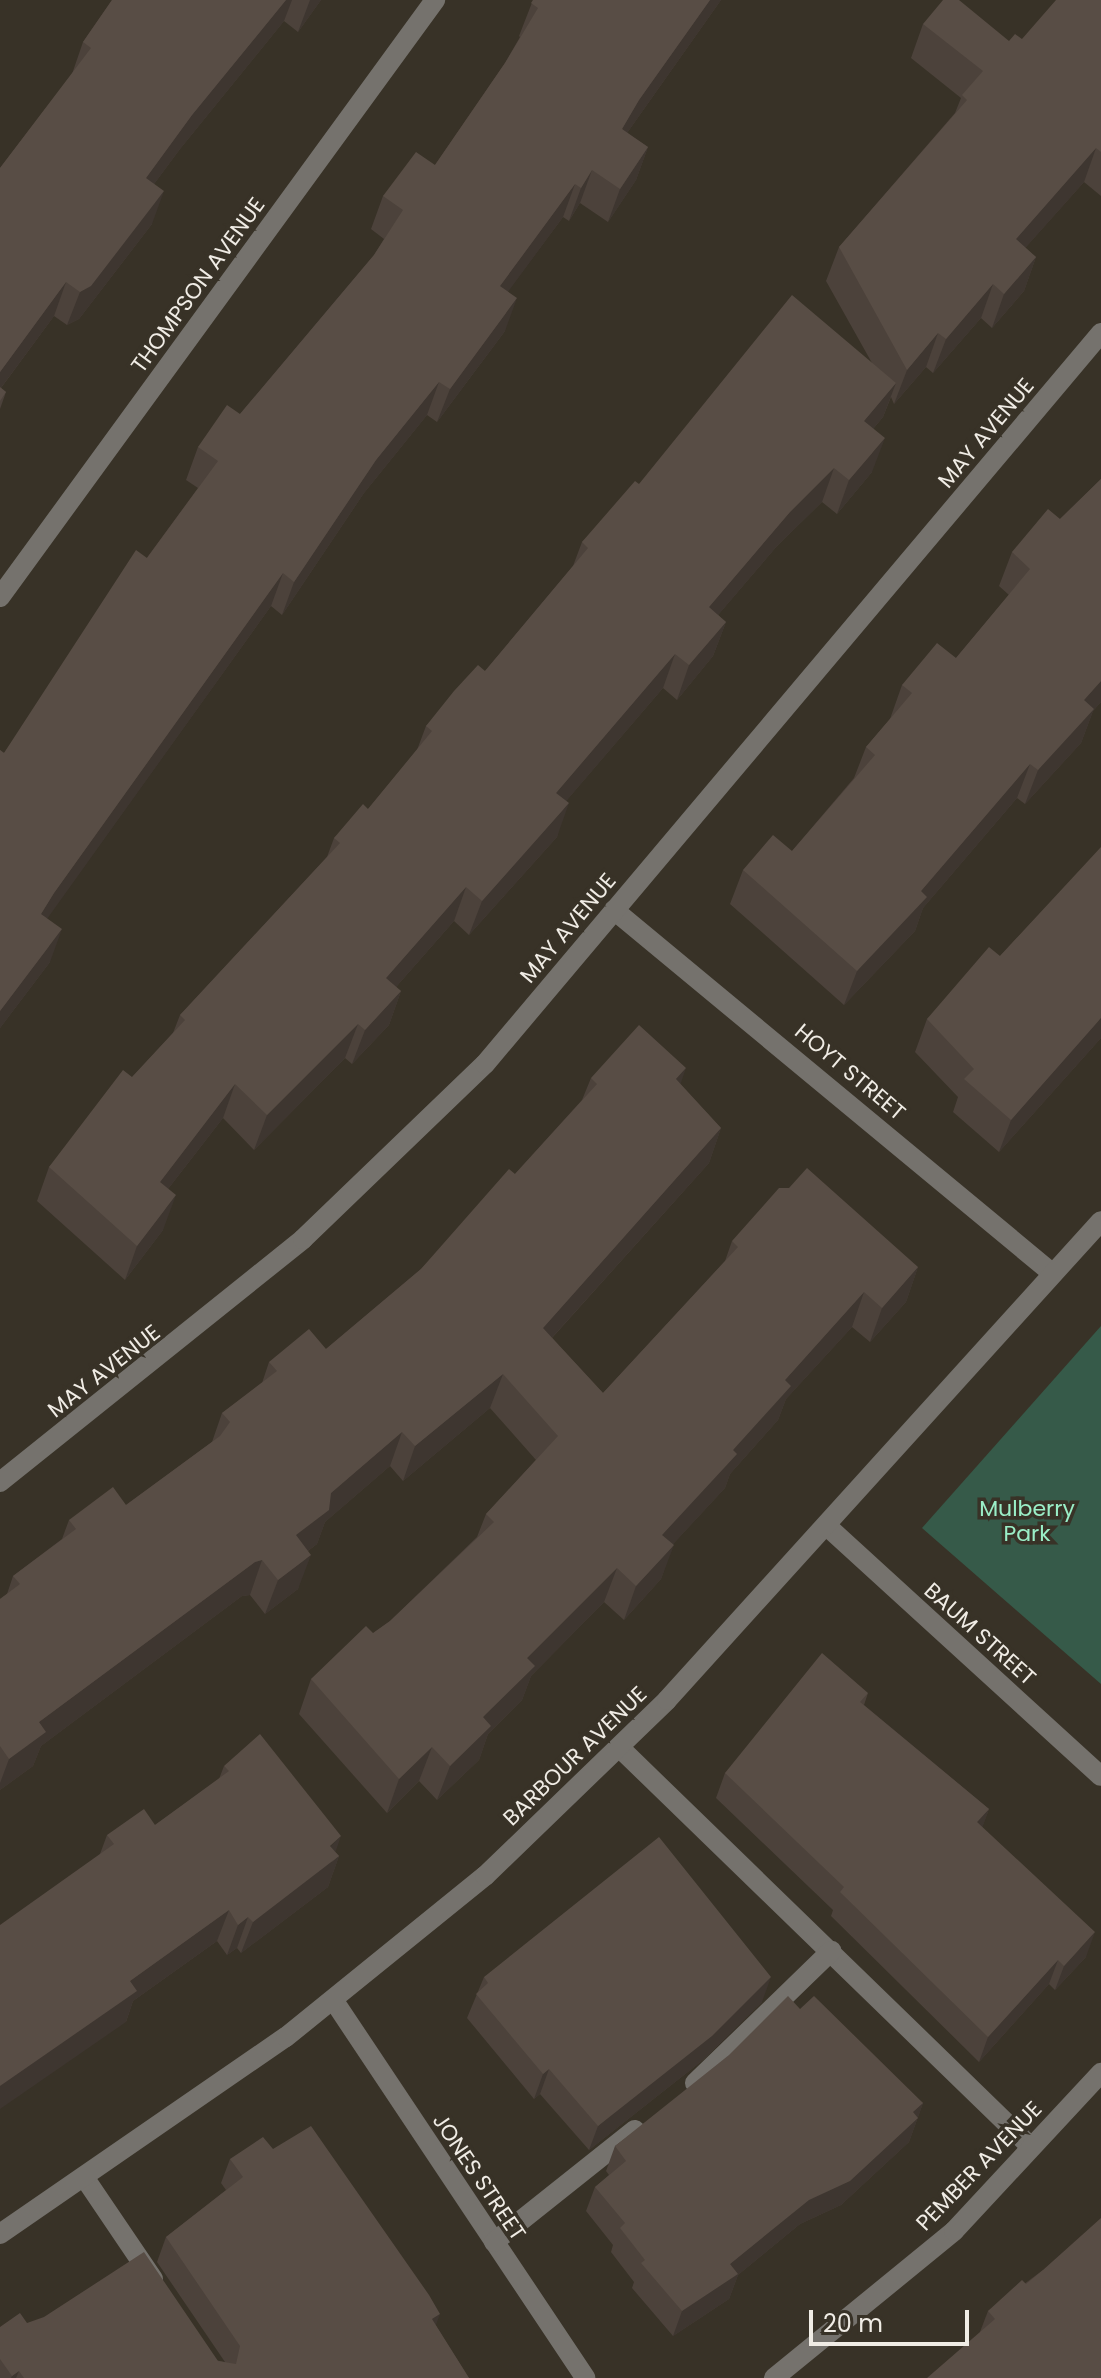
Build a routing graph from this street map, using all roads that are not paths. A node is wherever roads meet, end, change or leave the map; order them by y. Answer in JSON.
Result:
{"nodes":[{"id":1,"x":435,"y":0,"type":"edge"},
{"id":2,"x":1101,"y":333,"type":"edge"},
{"id":3,"x":0,"y":597,"type":"edge"},
{"id":4,"x":614,"y":910,"type":"junction"},
{"id":5,"x":1101,"y":1221,"type":"edge"},
{"id":6,"x":1052,"y":1273,"type":"junction"},
{"id":7,"x":0,"y":1482,"type":"edge"},
{"id":8,"x":828,"y":1527,"type":"junction"},
{"id":9,"x":620,"y":1748,"type":"junction"},
{"id":10,"x":1101,"y":1776,"type":"edge"},
{"id":11,"x":831,"y":1951,"type":"junction"},
{"id":12,"x":334,"y":2001,"type":"junction"},
{"id":13,"x":1101,"y":2073,"type":"edge"},
{"id":14,"x":676,"y":2098,"type":"edge"},
{"id":15,"x":651,"y":2118,"type":"edge"},
{"id":16,"x":1031,"y":2147,"type":"junction"},
{"id":17,"x":84,"y":2177,"type":"junction"},
{"id":18,"x":0,"y":2234,"type":"edge"},
{"id":19,"x":494,"y":2242,"type":"junction"},
{"id":20,"x":169,"y":2303,"type":"edge"},
{"id":21,"x":585,"y":2378,"type":"edge"},
{"id":22,"x":774,"y":2378,"type":"edge"}],
"edges":[{"from":1,"to":3,"type":"street","name":"THOMPSON AVENUE"},
{"from":2,"to":4,"type":"street","name":"MAY AVENUE"},
{"from":4,"to":6,"type":"street","name":"HOYT STREET"},
{"from":4,"to":7,"type":"street","name":"MAY AVENUE"},
{"from":5,"to":6,"type":"street","name":"BARBOUR AVENUE"},
{"from":6,"to":8,"type":"street","name":"BARBOUR AVENUE"},
{"from":8,"to":9,"type":"street","name":"BARBOUR AVENUE"},
{"from":8,"to":10,"type":"street","name":"BAUM STREET"},
{"from":9,"to":11,"type":"street"},
{"from":9,"to":12,"type":"street","name":"BARBOUR AVENUE"},
{"from":11,"to":14,"type":"street"},
{"from":11,"to":16,"type":"street"},
{"from":12,"to":17,"type":"street","name":"BARBOUR AVENUE"},
{"from":12,"to":19,"type":"street","name":"JONES STREET"},
{"from":13,"to":16,"type":"street","name":"PEMBER AVENUE"},
{"from":15,"to":19,"type":"street"},
{"from":16,"to":22,"type":"street","name":"PEMBER AVENUE"},
{"from":17,"to":18,"type":"street","name":"BARBOUR AVENUE"},
{"from":17,"to":20,"type":"street"},
{"from":19,"to":21,"type":"street","name":"JONES STREET"}]}
